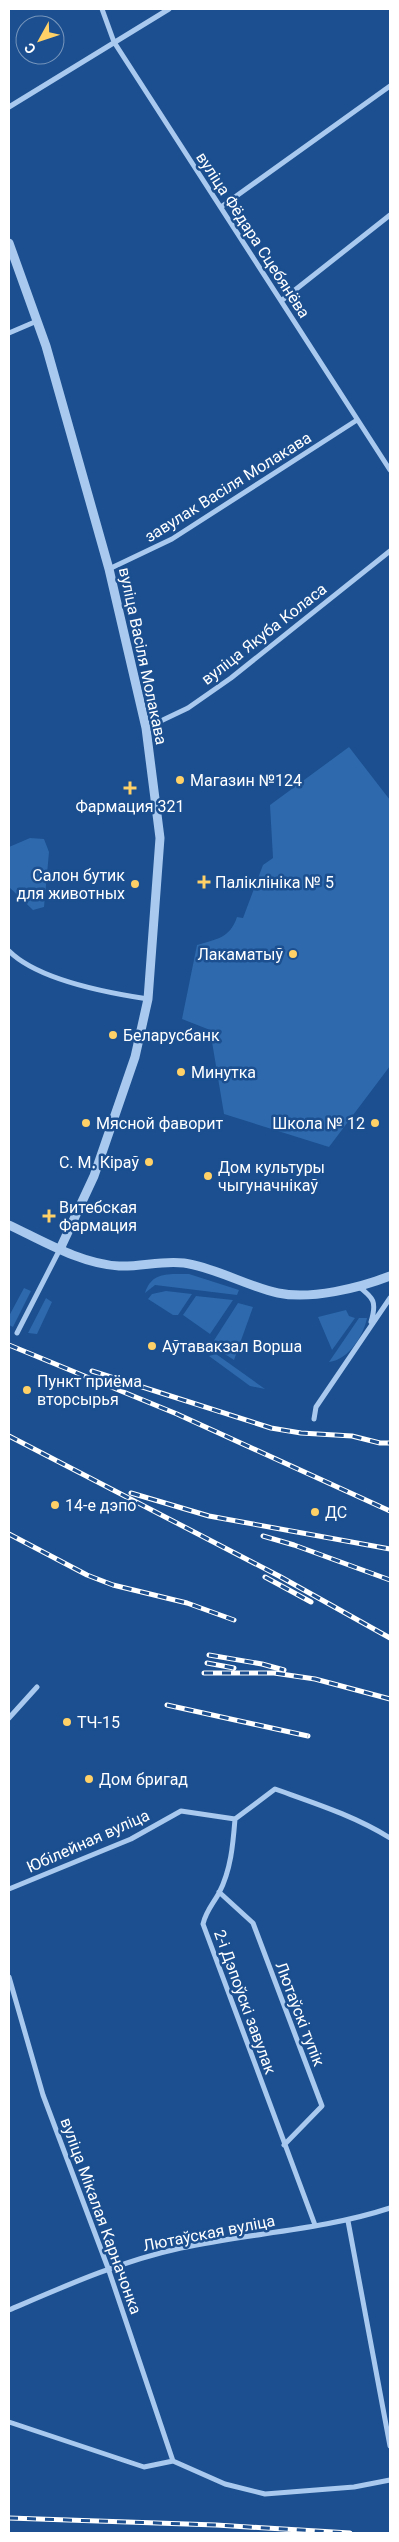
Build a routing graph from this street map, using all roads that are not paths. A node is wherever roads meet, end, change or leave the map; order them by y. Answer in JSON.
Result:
{"nodes":[{"id":1,"x":102,"y":9,"type":"edge"},
{"id":2,"x":169,"y":9,"type":"edge"},
{"id":3,"x":114,"y":42,"type":"junction"},
{"id":4,"x":390,"y":86,"type":"edge"},
{"id":5,"x":9,"y":107,"type":"edge"},
{"id":6,"x":221,"y":207,"type":"junction"},
{"id":7,"x":390,"y":215,"type":"edge"},
{"id":8,"x":9,"y":244,"type":"edge"},
{"id":9,"x":281,"y":302,"type":"junction"},
{"id":10,"x":37,"y":321,"type":"junction"},
{"id":11,"x":9,"y":333,"type":"edge"},
{"id":12,"x":357,"y":420,"type":"junction"},
{"id":13,"x":390,"y":470,"type":"edge"},
{"id":14,"x":390,"y":551,"type":"edge"},
{"id":15,"x":109,"y":569,"type":"junction"},
{"id":16,"x":146,"y":728,"type":"junction"},
{"id":17,"x":9,"y":951,"type":"edge"},
{"id":18,"x":148,"y":999,"type":"junction"},
{"id":19,"x":9,"y":1225,"type":"edge"},
{"id":20,"x":60,"y":1249,"type":"junction"},
{"id":21,"x":390,"y":1276,"type":"edge"},
{"id":22,"x":358,"y":1285,"type":"junction"},
{"id":23,"x":390,"y":1298,"type":"edge"},
{"id":24,"x":370,"y":1324,"type":"junction"},
{"id":25,"x":17,"y":1334,"type":"dead end"},
{"id":26,"x":314,"y":1419,"type":"dead end"},
{"id":27,"x":37,"y":1687,"type":"dead end"},
{"id":28,"x":9,"y":1718,"type":"edge"},
{"id":29,"x":234,"y":1819,"type":"junction"},
{"id":30,"x":390,"y":1838,"type":"edge"},
{"id":31,"x":9,"y":1889,"type":"edge"},
{"id":32,"x":219,"y":1892,"type":"junction"},
{"id":33,"x":9,"y":1977,"type":"edge"},
{"id":34,"x":284,"y":2145,"type":"junction"},
{"id":35,"x":390,"y":2208,"type":"edge"},
{"id":36,"x":348,"y":2221,"type":"junction"},
{"id":37,"x":314,"y":2226,"type":"junction"},
{"id":38,"x":108,"y":2268,"type":"junction"},
{"id":39,"x":9,"y":2310,"type":"edge"},
{"id":40,"x":9,"y":2422,"type":"edge"},
{"id":41,"x":390,"y":2446,"type":"edge"},
{"id":42,"x":173,"y":2461,"type":"junction"},
{"id":43,"x":390,"y":2480,"type":"edge"}],
"edges":[{"from":1,"to":3,"type":"street","name":"вуліца Фёдара Сцебянёва"},
{"from":2,"to":3,"type":"street"},
{"from":3,"to":5,"type":"street"},
{"from":3,"to":6,"type":"street","name":"вуліца Фёдара Сцебянёва"},
{"from":4,"to":6,"type":"street"},
{"from":6,"to":9,"type":"street","name":"вуліца Фёдара Сцебянёва"},
{"from":7,"to":9,"type":"street"},
{"from":8,"to":10,"type":"street","name":"вуліца Васіля Молакава"},
{"from":9,"to":12,"type":"street","name":"вуліца Фёдара Сцебянёва"},
{"from":10,"to":11,"type":"street"},
{"from":10,"to":15,"type":"street","name":"вуліца Васіля Молакава"},
{"from":12,"to":13,"type":"street","name":"вуліца Фёдара Сцебянёва"},
{"from":12,"to":15,"type":"street","name":"завулак Васіля Молакава"},
{"from":14,"to":16,"type":"street","name":"вуліца Якуба Коласа"},
{"from":15,"to":16,"type":"street","name":"вуліца Васіля Молакава"},
{"from":16,"to":18,"type":"street","name":"вуліца Васіля Молакава"},
{"from":17,"to":18,"type":"street"},
{"from":18,"to":20,"type":"street","name":"вуліца Васіля Молакава"},
{"from":19,"to":20,"type":"street"},
{"from":20,"to":22,"type":"street"},
{"from":20,"to":25,"type":"street","name":"вуліца Васіля Молакава"},
{"from":21,"to":22,"type":"street"},
{"from":22,"to":24,"type":"street"},
{"from":23,"to":24,"type":"street"},
{"from":24,"to":26,"type":"street"},
{"from":27,"to":28,"type":"street"},
{"from":29,"to":30,"type":"street"},
{"from":29,"to":31,"type":"street","name":"Юбілейная вуліца"},
{"from":29,"to":32,"type":"street","name":"2-і Дэпоўскі завулак"},
{"from":32,"to":34,"type":"street","name":"2-і Дэпоўскі завулак"},
{"from":32,"to":34,"type":"street","name":"Лютаўскі тупік"},
{"from":33,"to":38,"type":"street","name":"вуліца Мікалая Карначонка"},
{"from":34,"to":37,"type":"street","name":"2-і Дэпоўскі завулак"},
{"from":35,"to":36,"type":"street","name":"Лютаўская вуліца"},
{"from":36,"to":37,"type":"street","name":"Лютаўская вуліца"},
{"from":36,"to":41,"type":"street"},
{"from":37,"to":38,"type":"street","name":"Лютаўская вуліца"},
{"from":38,"to":39,"type":"street","name":"Лютаўская вуліца"},
{"from":38,"to":42,"type":"street","name":"вуліца Мікалая Карначонка"},
{"from":40,"to":42,"type":"street"},
{"from":42,"to":43,"type":"street"}]}
